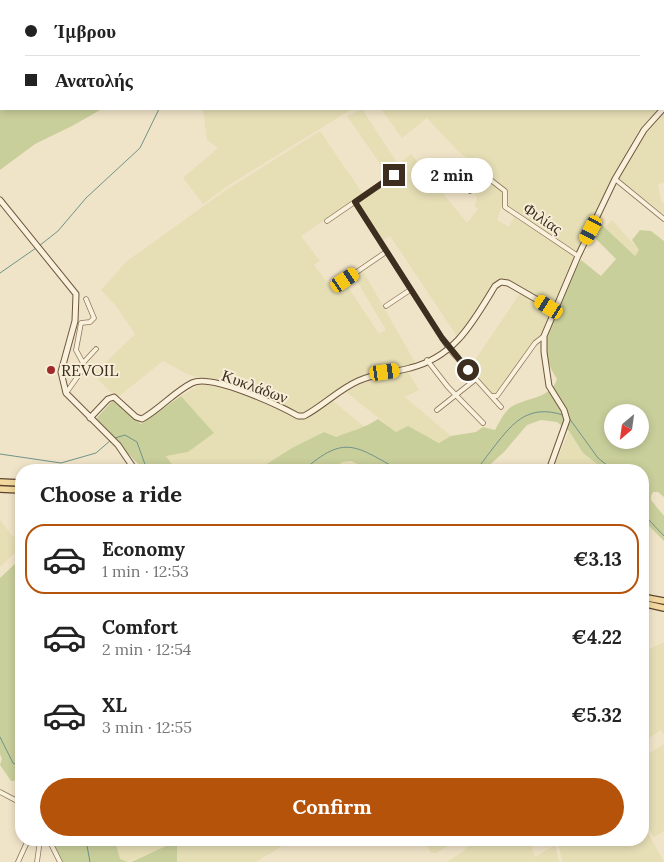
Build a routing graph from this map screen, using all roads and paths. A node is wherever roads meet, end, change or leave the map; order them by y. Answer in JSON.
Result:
{"nodes":[{"id":1,"x":662,"y":110,"type":"edge"},
{"id":2,"x":394,"y":175,"type":"dead end"},
{"id":3,"x":616,"y":180,"type":"junction"},
{"id":4,"x":470,"y":191,"type":"dead end"},
{"id":5,"x":0,"y":200,"type":"edge"},
{"id":6,"x":355,"y":202,"type":"junction"},
{"id":7,"x":664,"y":219,"type":"edge"},
{"id":8,"x":327,"y":221,"type":"dead end"},
{"id":9,"x":386,"y":252,"type":"junction"},
{"id":10,"x":578,"y":256,"type":"junction"},
{"id":11,"x":345,"y":280,"type":"dead end"},
{"id":12,"x":410,"y":290,"type":"junction"},
{"id":13,"x":86,"y":299,"type":"dead end"},
{"id":14,"x":386,"y":306,"type":"dead end"},
{"id":15,"x":555,"y":310,"type":"junction"},
{"id":16,"x":544,"y":336,"type":"junction"},
{"id":17,"x":96,"y":349,"type":"dead end"},
{"id":18,"x":449,"y":349,"type":"junction"},
{"id":19,"x":427,"y":360,"type":"junction"},
{"id":20,"x":83,"y":364,"type":"junction"},
{"id":21,"x":476,"y":379,"type":"junction"},
{"id":22,"x":66,"y":393,"type":"junction"},
{"id":23,"x":457,"y":396,"type":"junction"},
{"id":24,"x":492,"y":396,"type":"junction"},
{"id":25,"x":501,"y":407,"type":"dead end"},
{"id":26,"x":437,"y":410,"type":"dead end"},
{"id":27,"x":90,"y":418,"type":"junction"},
{"id":28,"x":483,"y":423,"type":"dead end"},
{"id":29,"x":131,"y":464,"type":"edge"},
{"id":30,"x":552,"y":464,"type":"edge"},
{"id":31,"x":0,"y":482,"type":"edge"},
{"id":32,"x":15,"y":483,"type":"edge"},
{"id":33,"x":0,"y":489,"type":"edge"},
{"id":34,"x":15,"y":490,"type":"edge"},
{"id":35,"x":649,"y":598,"type":"edge"},
{"id":36,"x":664,"y":601,"type":"edge"},
{"id":37,"x":649,"y":605,"type":"edge"},
{"id":38,"x":664,"y":608,"type":"edge"},
{"id":39,"x":0,"y":792,"type":"edge"},
{"id":40,"x":15,"y":800,"type":"edge"},
{"id":41,"x":25,"y":846,"type":"edge"},
{"id":42,"x":39,"y":846,"type":"edge"},
{"id":43,"x":52,"y":846,"type":"edge"},
{"id":44,"x":18,"y":862,"type":"edge"},
{"id":45,"x":37,"y":862,"type":"edge"},
{"id":46,"x":60,"y":862,"type":"edge"}],
"edges":[{"from":1,"to":3,"type":"street"},
{"from":2,"to":6,"type":"street"},
{"from":3,"to":7,"type":"street"},
{"from":3,"to":10,"type":"street"},
{"from":4,"to":10,"type":"street","name":"Φιλίας"},
{"from":5,"to":22,"type":"street"},
{"from":6,"to":8,"type":"street"},
{"from":6,"to":9,"type":"street"},
{"from":9,"to":11,"type":"street"},
{"from":9,"to":12,"type":"street"},
{"from":10,"to":15,"type":"street"},
{"from":12,"to":14,"type":"street"},
{"from":12,"to":18,"type":"street"},
{"from":13,"to":20,"type":"street"},
{"from":15,"to":16,"type":"street"},
{"from":15,"to":18,"type":"street"},
{"from":16,"to":24,"type":"street"},
{"from":16,"to":30,"type":"street"},
{"from":17,"to":20,"type":"street"},
{"from":18,"to":19,"type":"street"},
{"from":18,"to":21,"type":"street"},
{"from":19,"to":23,"type":"street"},
{"from":19,"to":27,"type":"street","name":"Κυκλάδων"},
{"from":20,"to":22,"type":"street"},
{"from":21,"to":23,"type":"street"},
{"from":21,"to":24,"type":"street"},
{"from":22,"to":27,"type":"street"},
{"from":23,"to":26,"type":"street"},
{"from":23,"to":28,"type":"street"},
{"from":24,"to":25,"type":"street"},
{"from":27,"to":29,"type":"street"},
{"from":31,"to":32,"type":"main road"},
{"from":33,"to":34,"type":"main road"},
{"from":35,"to":36,"type":"main road"},
{"from":37,"to":38,"type":"main road"},
{"from":39,"to":40,"type":"street"},
{"from":41,"to":44,"type":"street"},
{"from":42,"to":45,"type":"street"},
{"from":43,"to":46,"type":"street"}]}
